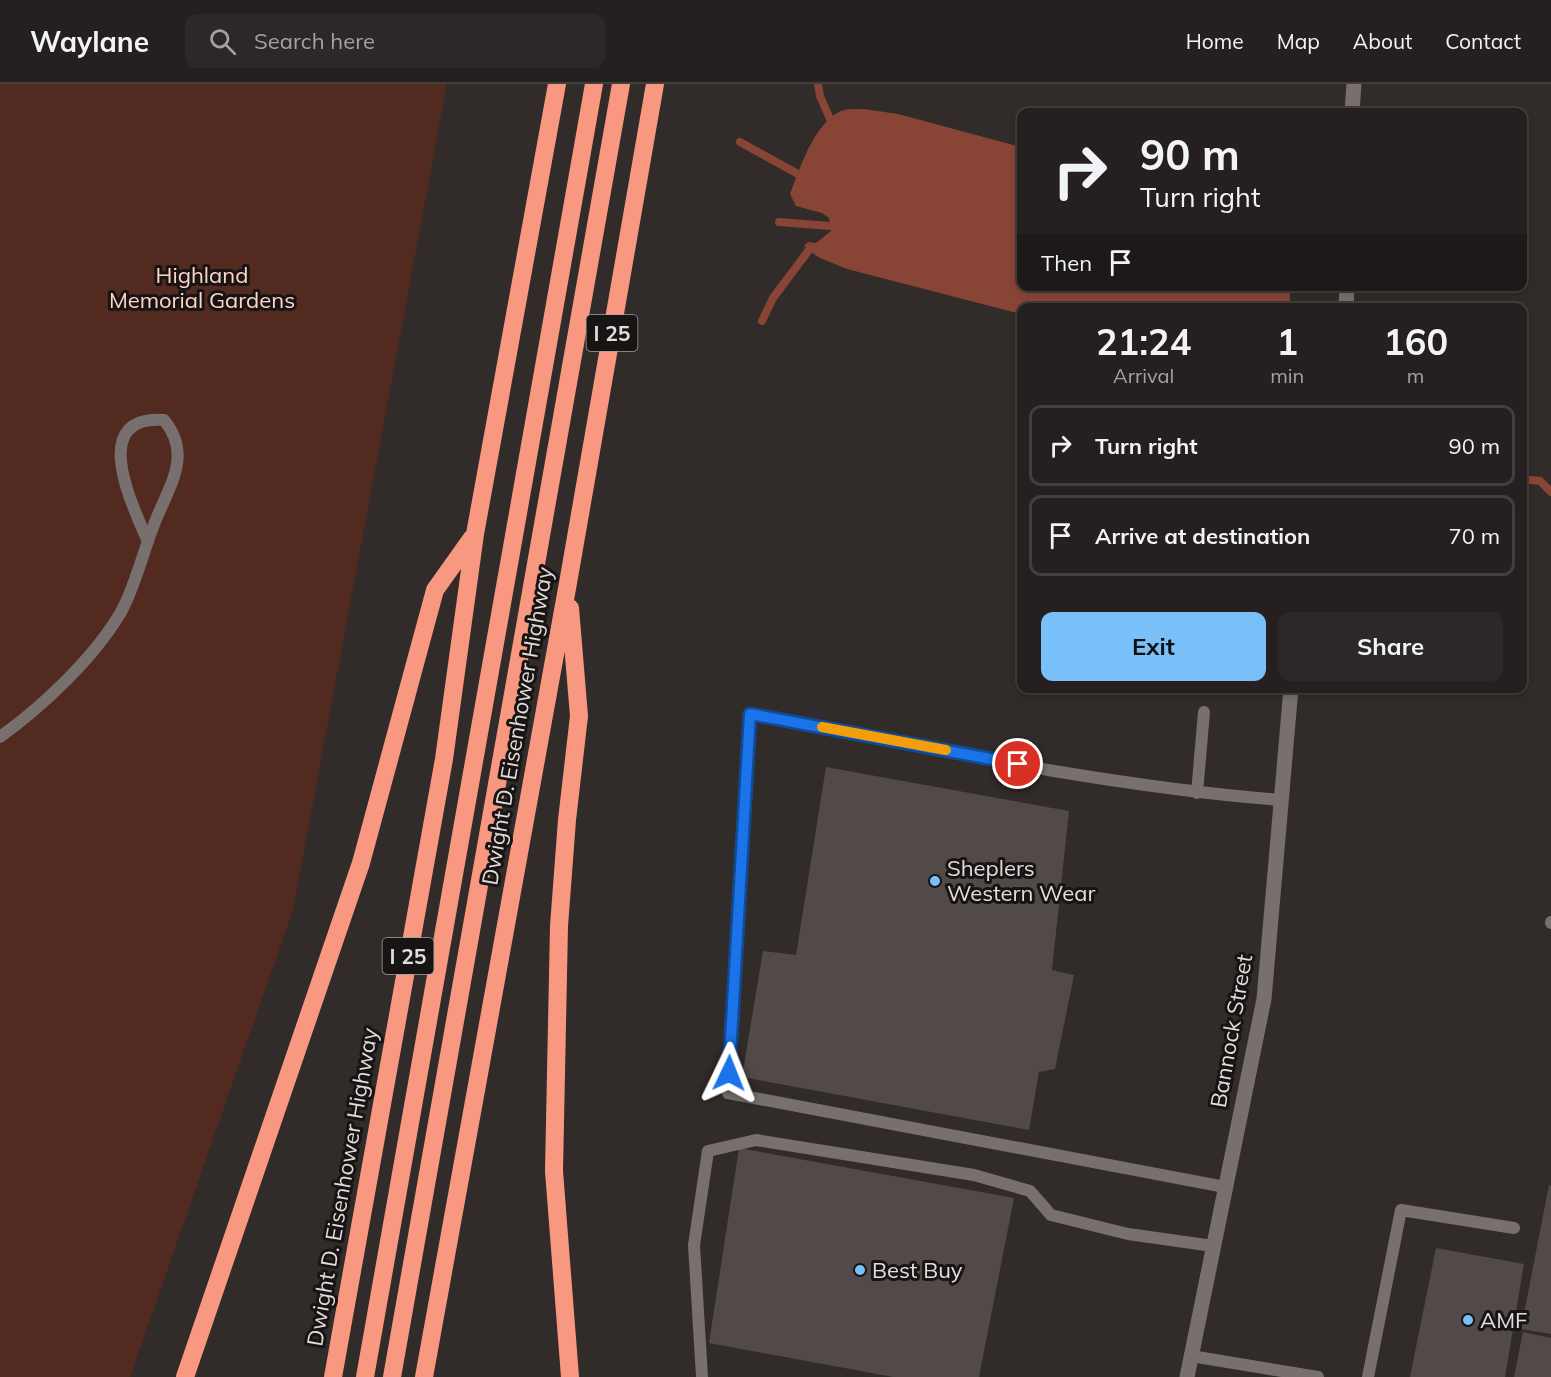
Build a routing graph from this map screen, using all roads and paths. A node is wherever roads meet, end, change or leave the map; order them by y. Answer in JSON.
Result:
{"nodes":[{"id":1,"x":557,"y":84,"type":"edge"},
{"id":2,"x":594,"y":84,"type":"edge"},
{"id":3,"x":621,"y":84,"type":"edge"},
{"id":4,"x":655,"y":84,"type":"edge"},
{"id":5,"x":1354,"y":84,"type":"edge"},
{"id":6,"x":1352,"y":108,"type":"edge"},
{"id":7,"x":475,"y":534,"type":"junction"},
{"id":8,"x":147,"y":542,"type":"junction"},
{"id":9,"x":568,"y":583,"type":"junction"},
{"id":10,"x":1291,"y":693,"type":"edge"},
{"id":11,"x":1204,"y":712,"type":"dead end"},
{"id":12,"x":0,"y":737,"type":"edge"},
{"id":13,"x":1197,"y":794,"type":"junction"},
{"id":14,"x":1281,"y":800,"type":"junction"},
{"id":15,"x":1225,"y":1187,"type":"junction"},
{"id":16,"x":1515,"y":1228,"type":"dead end"},
{"id":17,"x":1213,"y":1246,"type":"junction"},
{"id":18,"x":1191,"y":1356,"type":"junction"},
{"id":19,"x":185,"y":1377,"type":"edge"},
{"id":20,"x":333,"y":1377,"type":"edge"},
{"id":21,"x":365,"y":1377,"type":"edge"},
{"id":22,"x":392,"y":1377,"type":"edge"},
{"id":23,"x":424,"y":1377,"type":"edge"},
{"id":24,"x":570,"y":1377,"type":"edge"},
{"id":25,"x":702,"y":1377,"type":"edge"},
{"id":26,"x":1187,"y":1377,"type":"edge"},
{"id":27,"x":1318,"y":1377,"type":"edge"},
{"id":28,"x":1368,"y":1377,"type":"edge"}],
"edges":[{"from":1,"to":7,"type":"highway","name":"Dwight D. Eisenhower Highway","number":"I 25"},
{"from":2,"to":21,"type":"highway"},
{"from":3,"to":22,"type":"highway"},
{"from":4,"to":9,"type":"highway","name":"Dwight D. Eisenhower Highway","number":"I 25"},
{"from":5,"to":6,"type":"street"},
{"from":7,"to":19,"type":"highway"},
{"from":7,"to":20,"type":"highway","name":"Dwight D. Eisenhower Highway","number":"I 25"},
{"from":8,"to":8,"type":"lane"},
{"from":8,"to":12,"type":"lane"},
{"from":9,"to":23,"type":"highway","name":"Dwight D. Eisenhower Highway","number":"I 25"},
{"from":9,"to":24,"type":"highway"},
{"from":10,"to":14,"type":"street","name":"Bannock Street"},
{"from":11,"to":13,"type":"lane"},
{"from":13,"to":14,"type":"lane"},
{"from":13,"to":15,"type":"lane"},
{"from":14,"to":15,"type":"street","name":"Bannock Street"},
{"from":15,"to":17,"type":"street","name":"Bannock Street"},
{"from":16,"to":28,"type":"lane"},
{"from":17,"to":18,"type":"street","name":"Bannock Street"},
{"from":17,"to":25,"type":"lane"},
{"from":18,"to":26,"type":"street","name":"Bannock Street"},
{"from":18,"to":27,"type":"lane"}]}
